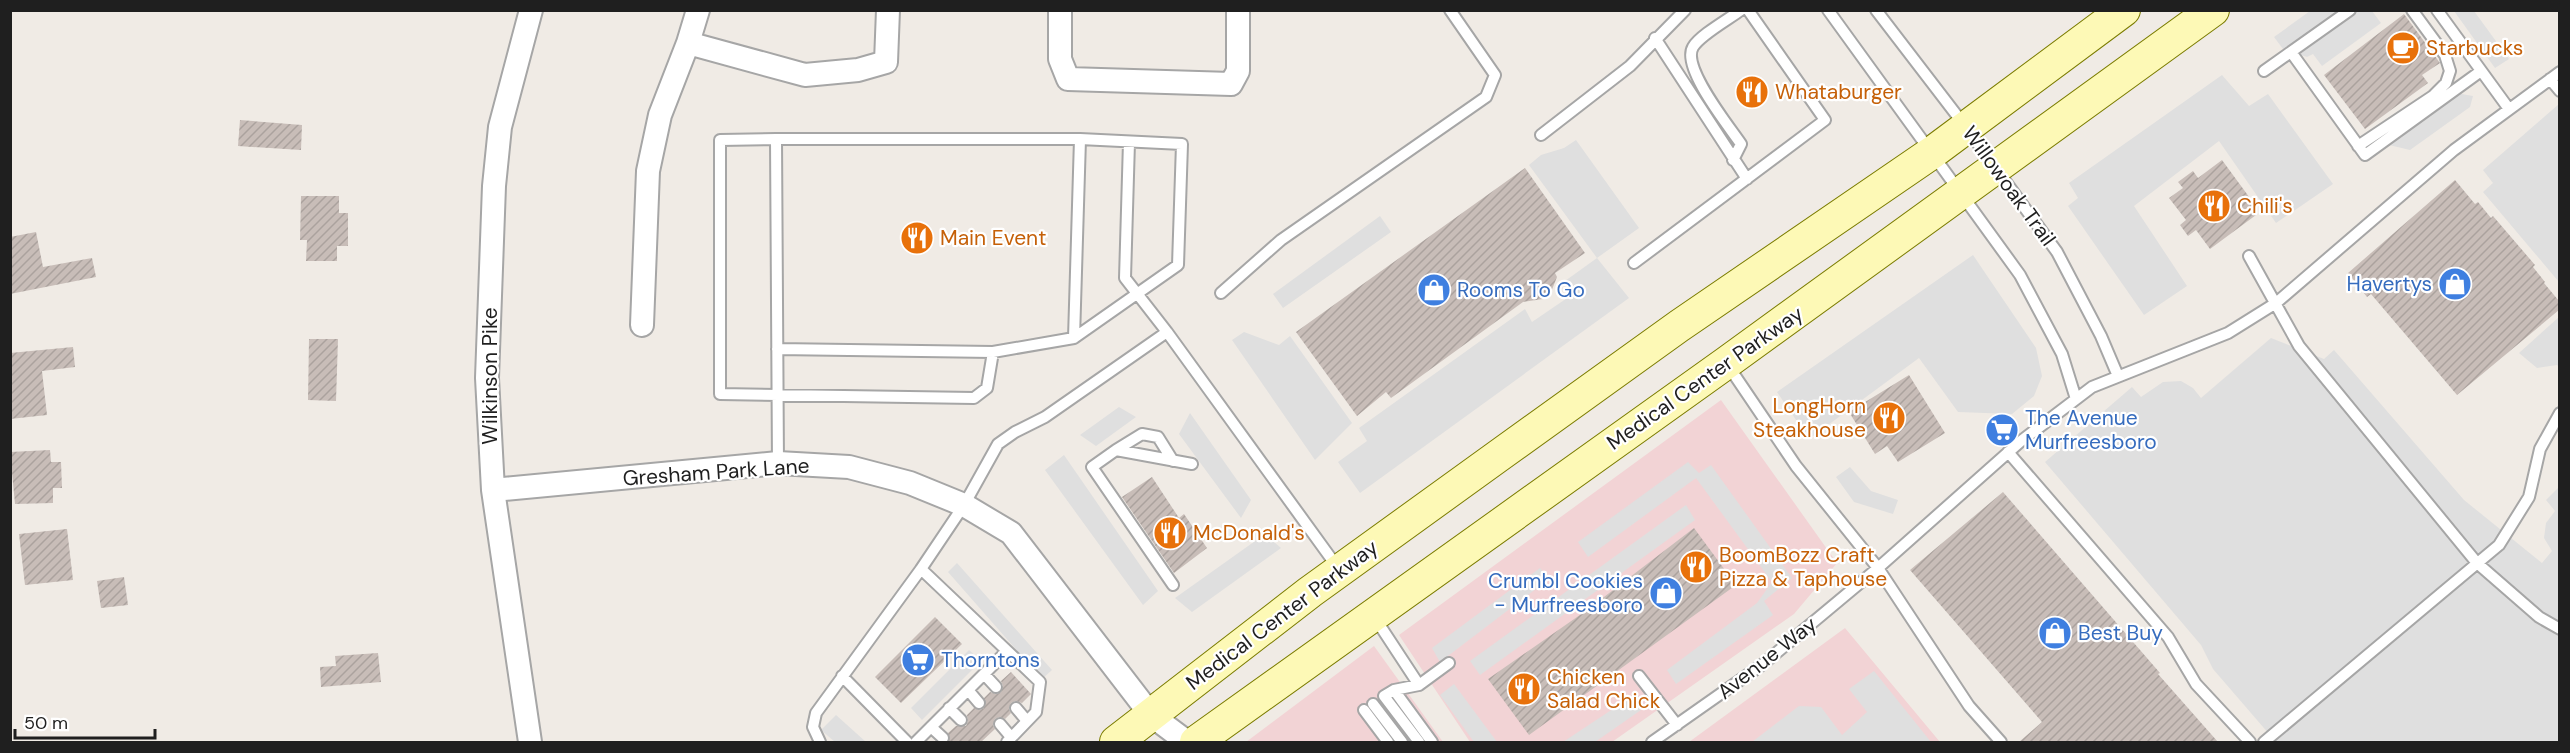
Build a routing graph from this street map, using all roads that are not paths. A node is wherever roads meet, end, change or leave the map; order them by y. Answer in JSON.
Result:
{"nodes":[{"id":1,"x":531,"y":10,"type":"edge"},
{"id":2,"x":698,"y":10,"type":"edge"},
{"id":3,"x":888,"y":10,"type":"edge"},
{"id":4,"x":1060,"y":10,"type":"edge"},
{"id":5,"x":1238,"y":10,"type":"edge"},
{"id":6,"x":1450,"y":10,"type":"edge"},
{"id":7,"x":1685,"y":10,"type":"edge"},
{"id":8,"x":1742,"y":10,"type":"edge"},
{"id":9,"x":1748,"y":10,"type":"edge"},
{"id":10,"x":1828,"y":10,"type":"edge"},
{"id":11,"x":1876,"y":10,"type":"edge"},
{"id":12,"x":2124,"y":10,"type":"edge"},
{"id":13,"x":2212,"y":10,"type":"edge"},
{"id":14,"x":2350,"y":10,"type":"edge"},
{"id":15,"x":2412,"y":10,"type":"edge"},
{"id":16,"x":2437,"y":10,"type":"edge"},
{"id":17,"x":1655,"y":38,"type":"junction"},
{"id":18,"x":688,"y":44,"type":"junction"},
{"id":19,"x":2291,"y":52,"type":"junction"},
{"id":20,"x":2264,"y":71,"type":"dead end"},
{"id":21,"x":2481,"y":71,"type":"junction"},
{"id":22,"x":2559,"y":72,"type":"edge"},
{"id":23,"x":2550,"y":79,"type":"junction"},
{"id":24,"x":2559,"y":91,"type":"edge"},
{"id":25,"x":2509,"y":109,"type":"junction"},
{"id":26,"x":1965,"y":126,"type":"junction"},
{"id":27,"x":1541,"y":135,"type":"dead end"},
{"id":28,"x":776,"y":139,"type":"junction"},
{"id":29,"x":1080,"y":139,"type":"junction"},
{"id":30,"x":1129,"y":142,"type":"junction"},
{"id":31,"x":2358,"y":146,"type":"junction"},
{"id":32,"x":1933,"y":152,"type":"junction"},
{"id":33,"x":1733,"y":160,"type":"junction"},
{"id":34,"x":1995,"y":169,"type":"junction"},
{"id":35,"x":1747,"y":179,"type":"junction"},
{"id":36,"x":1963,"y":193,"type":"junction"},
{"id":37,"x":2250,"y":256,"type":"dead end"},
{"id":38,"x":1634,"y":263,"type":"dead end"},
{"id":39,"x":1221,"y":293,"type":"dead end"},
{"id":40,"x":1136,"y":294,"type":"junction"},
{"id":41,"x":2276,"y":303,"type":"junction"},
{"id":42,"x":642,"y":325,"type":"dead end"},
{"id":43,"x":1167,"y":332,"type":"junction"},
{"id":44,"x":1074,"y":338,"type":"junction"},
{"id":45,"x":777,"y":349,"type":"junction"},
{"id":46,"x":993,"y":352,"type":"junction"},
{"id":47,"x":1726,"y":363,"type":"junction"},
{"id":48,"x":2118,"y":376,"type":"junction"},
{"id":49,"x":777,"y":396,"type":"junction"},
{"id":50,"x":2076,"y":399,"type":"junction"},
{"id":51,"x":2559,"y":413,"type":"edge"},
{"id":52,"x":1116,"y":450,"type":"junction"},
{"id":53,"x":2008,"y":452,"type":"junction"},
{"id":54,"x":1173,"y":461,"type":"junction"},
{"id":55,"x":778,"y":464,"type":"junction"},
{"id":56,"x":1192,"y":464,"type":"dead end"},
{"id":57,"x":493,"y":490,"type":"junction"},
{"id":58,"x":964,"y":505,"type":"junction"},
{"id":59,"x":2477,"y":563,"type":"junction"},
{"id":60,"x":1878,"y":568,"type":"junction"},
{"id":61,"x":921,"y":569,"type":"junction"},
{"id":62,"x":1340,"y":570,"type":"junction"},
{"id":63,"x":1173,"y":585,"type":"dead end"},
{"id":64,"x":1373,"y":615,"type":"junction"},
{"id":65,"x":2559,"y":629,"type":"edge"},
{"id":66,"x":1007,"y":651,"type":"junction"},
{"id":67,"x":1449,"y":663,"type":"dead end"},
{"id":68,"x":984,"y":674,"type":"junction"},
{"id":69,"x":842,"y":676,"type":"junction"},
{"id":70,"x":1639,"y":676,"type":"dead end"},
{"id":71,"x":1419,"y":685,"type":"junction"},
{"id":72,"x":996,"y":687,"type":"dead end"},
{"id":73,"x":968,"y":690,"type":"junction"},
{"id":74,"x":1389,"y":693,"type":"junction"},
{"id":75,"x":979,"y":703,"type":"dead end"},
{"id":76,"x":949,"y":708,"type":"junction"},
{"id":77,"x":1016,"y":708,"type":"dead end"},
{"id":78,"x":1151,"y":715,"type":"junction"},
{"id":79,"x":962,"y":720,"type":"dead end"},
{"id":80,"x":1027,"y":722,"type":"junction"},
{"id":81,"x":1000,"y":724,"type":"dead end"},
{"id":82,"x":1677,"y":725,"type":"junction"},
{"id":83,"x":931,"y":727,"type":"junction"},
{"id":84,"x":943,"y":738,"type":"dead end"},
{"id":85,"x":1009,"y":740,"type":"edge"},
{"id":86,"x":530,"y":742,"type":"edge"},
{"id":87,"x":820,"y":742,"type":"edge"},
{"id":88,"x":907,"y":742,"type":"edge"},
{"id":89,"x":916,"y":742,"type":"edge"},
{"id":90,"x":1116,"y":742,"type":"edge"},
{"id":91,"x":1187,"y":742,"type":"edge"},
{"id":92,"x":1196,"y":742,"type":"edge"},
{"id":93,"x":1388,"y":742,"type":"edge"},
{"id":94,"x":1402,"y":742,"type":"edge"},
{"id":95,"x":1419,"y":742,"type":"edge"},
{"id":96,"x":1432,"y":742,"type":"edge"},
{"id":97,"x":1652,"y":742,"type":"edge"},
{"id":98,"x":2001,"y":742,"type":"edge"},
{"id":99,"x":2250,"y":742,"type":"edge"},
{"id":100,"x":2264,"y":742,"type":"edge"}],
"edges":[{"from":1,"to":57,"type":"street","name":"Wilkinson Pike"},
{"from":2,"to":18,"type":"street"},
{"from":3,"to":18,"type":"street"},
{"from":4,"to":5,"type":"street"},
{"from":6,"to":39,"type":"lane"},
{"from":7,"to":17,"type":"lane"},
{"from":8,"to":33,"type":"lane"},
{"from":9,"to":35,"type":"lane"},
{"from":10,"to":32,"type":"lane","name":"Willowoak Trail"},
{"from":11,"to":26,"type":"lane","name":"Willowoak Trail"},
{"from":12,"to":26,"type":"main road","name":"Medical Center Parkway"},
{"from":13,"to":34,"type":"main road","name":"Medical Center Parkway"},
{"from":14,"to":19,"type":"lane"},
{"from":15,"to":31,"type":"lane"},
{"from":16,"to":21,"type":"lane"},
{"from":17,"to":27,"type":"lane"},
{"from":17,"to":33,"type":"lane"},
{"from":18,"to":42,"type":"street"},
{"from":19,"to":20,"type":"lane"},
{"from":19,"to":31,"type":"lane"},
{"from":21,"to":25,"type":"lane"},
{"from":21,"to":31,"type":"lane"},
{"from":22,"to":23,"type":"lane","name":"Avenue Way"},
{"from":23,"to":24,"type":"lane"},
{"from":23,"to":25,"type":"lane","name":"Avenue Way"},
{"from":25,"to":41,"type":"lane","name":"Avenue Way"},
{"from":26,"to":32,"type":"main road","name":"Medical Center Parkway"},
{"from":26,"to":34,"type":"lane","name":"Willowoak Trail"},
{"from":28,"to":29,"type":"lane"},
{"from":28,"to":45,"type":"lane"},
{"from":28,"to":49,"type":"lane"},
{"from":29,"to":30,"type":"lane"},
{"from":29,"to":44,"type":"lane"},
{"from":30,"to":40,"type":"lane"},
{"from":30,"to":40,"type":"lane"},
{"from":32,"to":36,"type":"lane","name":"Willowoak Trail"},
{"from":32,"to":62,"type":"main road","name":"Medical Center Parkway"},
{"from":33,"to":35,"type":"lane"},
{"from":34,"to":36,"type":"main road","name":"Medical Center Parkway"},
{"from":34,"to":48,"type":"lane","name":"Willowoak Trail"},
{"from":35,"to":38,"type":"lane"},
{"from":36,"to":47,"type":"main road","name":"Medical Center Parkway"},
{"from":36,"to":50,"type":"lane","name":"Willowoak Trail"},
{"from":37,"to":41,"type":"lane"},
{"from":40,"to":43,"type":"lane"},
{"from":40,"to":44,"type":"lane"},
{"from":41,"to":48,"type":"lane","name":"Avenue Way"},
{"from":41,"to":59,"type":"lane"},
{"from":43,"to":58,"type":"lane"},
{"from":43,"to":62,"type":"lane"},
{"from":44,"to":46,"type":"lane"},
{"from":45,"to":46,"type":"lane"},
{"from":45,"to":49,"type":"lane"},
{"from":46,"to":49,"type":"lane"},
{"from":47,"to":60,"type":"lane"},
{"from":47,"to":64,"type":"main road","name":"Medical Center Parkway"},
{"from":48,"to":50,"type":"lane","name":"Avenue Way"},
{"from":49,"to":55,"type":"lane"},
{"from":50,"to":53,"type":"lane","name":"Avenue Way"},
{"from":51,"to":59,"type":"lane"},
{"from":52,"to":54,"type":"lane"},
{"from":52,"to":54,"type":"lane"},
{"from":52,"to":63,"type":"lane"},
{"from":53,"to":60,"type":"lane","name":"Avenue Way"},
{"from":53,"to":99,"type":"lane"},
{"from":54,"to":56,"type":"lane"},
{"from":55,"to":57,"type":"street","name":"Gresham Park Lane"},
{"from":55,"to":58,"type":"street","name":"Gresham Park Lane"},
{"from":57,"to":86,"type":"street","name":"Wilkinson Pike"},
{"from":58,"to":61,"type":"lane"},
{"from":58,"to":78,"type":"street","name":"Gresham Park Lane"},
{"from":59,"to":65,"type":"lane"},
{"from":59,"to":100,"type":"lane"},
{"from":60,"to":82,"type":"lane","name":"Avenue Way"},
{"from":60,"to":98,"type":"lane"},
{"from":61,"to":66,"type":"lane"},
{"from":61,"to":69,"type":"lane"},
{"from":62,"to":78,"type":"main road","name":"Medical Center Parkway"},
{"from":64,"to":71,"type":"lane"},
{"from":64,"to":92,"type":"main road","name":"Medical Center Parkway"},
{"from":66,"to":68,"type":"lane"},
{"from":66,"to":80,"type":"lane"},
{"from":67,"to":71,"type":"lane"},
{"from":68,"to":72,"type":"lane"},
{"from":68,"to":73,"type":"lane"},
{"from":69,"to":87,"type":"lane"},
{"from":69,"to":88,"type":"lane"},
{"from":70,"to":82,"type":"lane"},
{"from":71,"to":74,"type":"lane"},
{"from":73,"to":75,"type":"lane"},
{"from":73,"to":76,"type":"lane"},
{"from":74,"to":95,"type":"lane"},
{"from":74,"to":96,"type":"lane"},
{"from":76,"to":79,"type":"lane"},
{"from":76,"to":83,"type":"lane"},
{"from":77,"to":80,"type":"lane"},
{"from":78,"to":90,"type":"main road","name":"Medical Center Parkway"},
{"from":78,"to":91,"type":"street","name":"Gresham Park Lane"},
{"from":80,"to":85,"type":"lane"},
{"from":81,"to":85,"type":"lane"},
{"from":82,"to":97,"type":"lane","name":"Avenue Way"},
{"from":83,"to":84,"type":"lane"},
{"from":83,"to":89,"type":"lane"},
{"from":93,"to":94,"type":"lane"}]}
